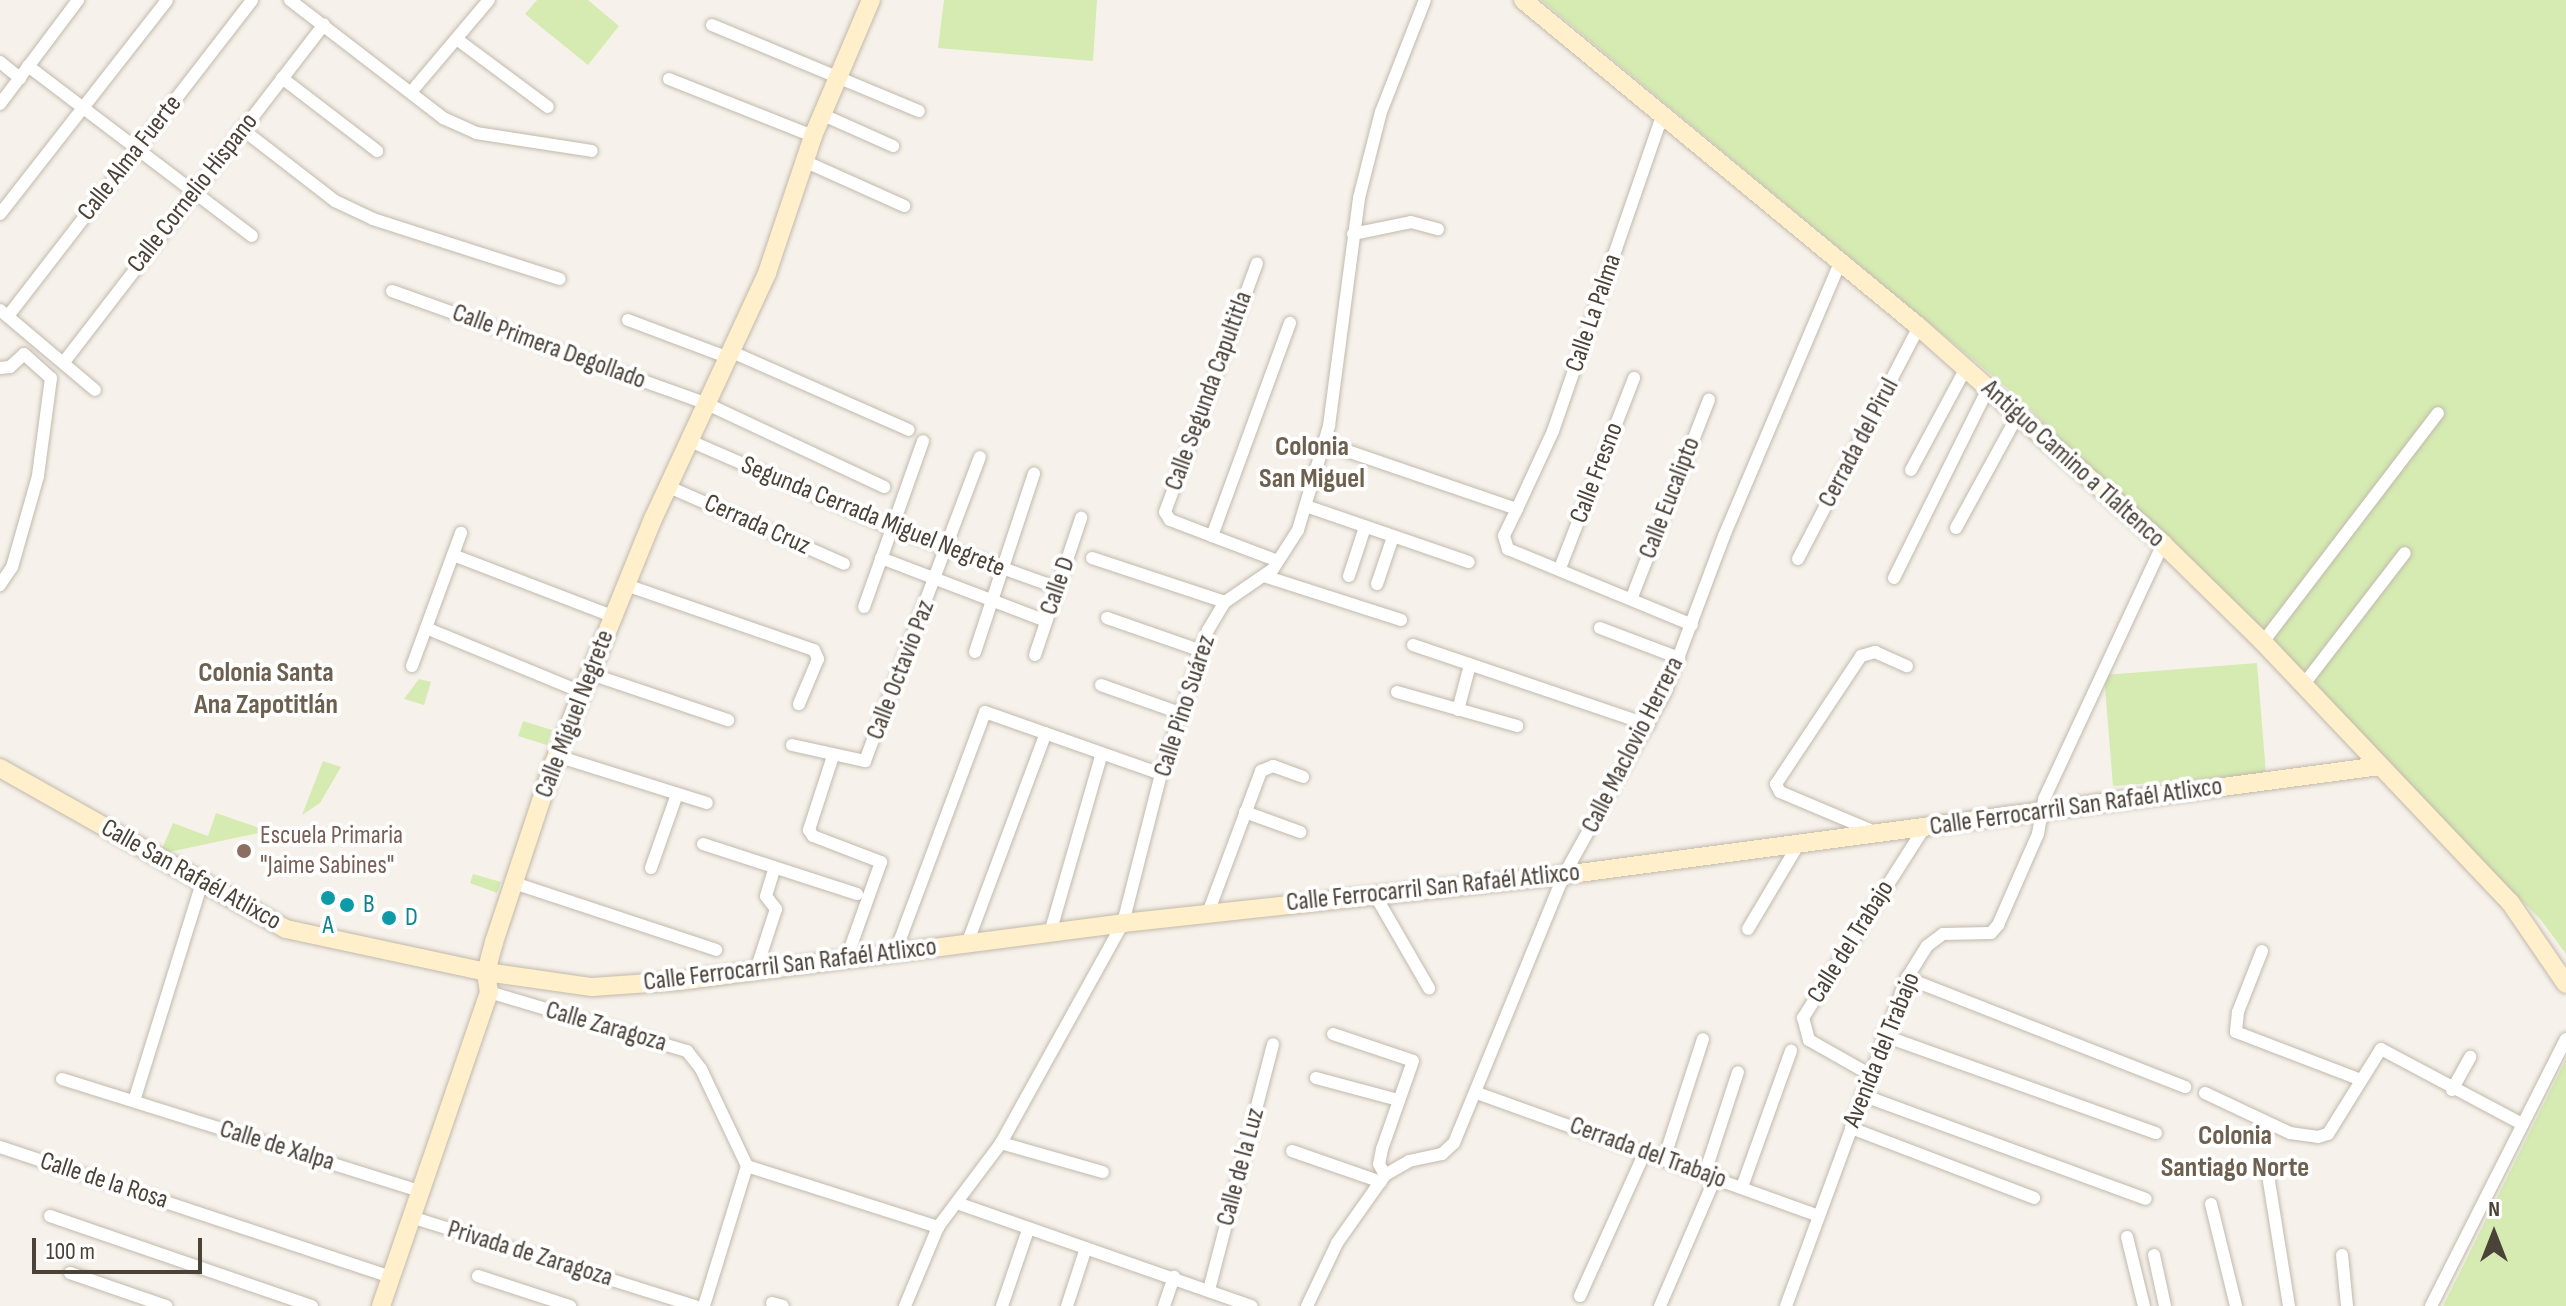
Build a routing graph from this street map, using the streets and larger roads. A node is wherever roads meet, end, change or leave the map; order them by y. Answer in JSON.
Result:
{"nodes":[{"id":1,"x":78,"y":0,"type":"edge"},
{"id":2,"x":167,"y":0,"type":"edge"},
{"id":3,"x":252,"y":0,"type":"edge"},
{"id":4,"x":290,"y":0,"type":"edge"},
{"id":5,"x":489,"y":0,"type":"edge"},
{"id":6,"x":871,"y":0,"type":"edge"},
{"id":7,"x":1425,"y":0,"type":"edge"},
{"id":8,"x":1523,"y":0,"type":"edge"},
{"id":9,"x":324,"y":24,"type":"junction"},
{"id":10,"x":712,"y":25,"type":"dead end"},
{"id":11,"x":458,"y":40,"type":"junction"},
{"id":12,"x":0,"y":62,"type":"edge"},
{"id":13,"x":28,"y":66,"type":"junction"},
{"id":14,"x":837,"y":75,"type":"junction"},
{"id":15,"x":20,"y":78,"type":"junction"},
{"id":16,"x":282,"y":78,"type":"junction"},
{"id":17,"x":669,"y":79,"type":"dead end"},
{"id":18,"x":412,"y":91,"type":"junction"},
{"id":19,"x":0,"y":104,"type":"edge"},
{"id":20,"x":548,"y":107,"type":"dead end"},
{"id":21,"x":83,"y":108,"type":"junction"},
{"id":22,"x":919,"y":111,"type":"dead end"},
{"id":23,"x":821,"y":114,"type":"junction"},
{"id":24,"x":1663,"y":114,"type":"junction"},
{"id":25,"x":242,"y":129,"type":"junction"},
{"id":26,"x":813,"y":136,"type":"junction"},
{"id":27,"x":893,"y":146,"type":"dead end"},
{"id":28,"x":136,"y":151,"type":"junction"},
{"id":29,"x":377,"y":151,"type":"dead end"},
{"id":30,"x":592,"y":151,"type":"dead end"},
{"id":31,"x":804,"y":161,"type":"junction"},
{"id":32,"x":192,"y":193,"type":"junction"},
{"id":33,"x":904,"y":206,"type":"dead end"},
{"id":34,"x":0,"y":214,"type":"edge"},
{"id":35,"x":1438,"y":229,"type":"dead end"},
{"id":36,"x":1353,"y":234,"type":"junction"},
{"id":37,"x":252,"y":236,"type":"dead end"},
{"id":38,"x":1257,"y":263,"type":"dead end"},
{"id":39,"x":1840,"y":263,"type":"junction"},
{"id":40,"x":560,"y":279,"type":"dead end"},
{"id":41,"x":392,"y":291,"type":"dead end"},
{"id":42,"x":4,"y":313,"type":"edge"},
{"id":43,"x":628,"y":320,"type":"dead end"},
{"id":44,"x":1290,"y":323,"type":"dead end"},
{"id":45,"x":1919,"y":327,"type":"junction"},
{"id":46,"x":731,"y":355,"type":"junction"},
{"id":47,"x":64,"y":362,"type":"junction"},
{"id":48,"x":0,"y":368,"type":"edge"},
{"id":49,"x":1966,"y":368,"type":"junction"},
{"id":50,"x":1634,"y":378,"type":"dead end"},
{"id":51,"x":1989,"y":387,"type":"junction"},
{"id":52,"x":95,"y":390,"type":"dead end"},
{"id":53,"x":1709,"y":399,"type":"dead end"},
{"id":54,"x":705,"y":403,"type":"junction"},
{"id":55,"x":2019,"y":413,"type":"junction"},
{"id":56,"x":2438,"y":413,"type":"dead end"},
{"id":57,"x":909,"y":430,"type":"dead end"},
{"id":58,"x":690,"y":441,"type":"junction"},
{"id":59,"x":923,"y":441,"type":"dead end"},
{"id":60,"x":1324,"y":443,"type":"junction"},
{"id":61,"x":980,"y":457,"type":"dead end"},
{"id":62,"x":1911,"y":470,"type":"dead end"},
{"id":63,"x":1034,"y":474,"type":"dead end"},
{"id":64,"x":669,"y":487,"type":"junction"},
{"id":65,"x":884,"y":487,"type":"dead end"},
{"id":66,"x":1306,"y":506,"type":"junction"},
{"id":67,"x":1517,"y":509,"type":"junction"},
{"id":68,"x":1081,"y":518,"type":"dead end"},
{"id":69,"x":1365,"y":527,"type":"junction"},
{"id":70,"x":891,"y":528,"type":"junction"},
{"id":71,"x":1956,"y":528,"type":"dead end"},
{"id":72,"x":461,"y":533,"type":"dead end"},
{"id":73,"x":1212,"y":536,"type":"junction"},
{"id":74,"x":1393,"y":537,"type":"junction"},
{"id":75,"x":2163,"y":544,"type":"junction"},
{"id":76,"x":947,"y":548,"type":"junction"},
{"id":77,"x":2405,"y":553,"type":"dead end"},
{"id":78,"x":453,"y":555,"type":"junction"},
{"id":79,"x":881,"y":558,"type":"junction"},
{"id":80,"x":1092,"y":558,"type":"dead end"},
{"id":81,"x":1798,"y":559,"type":"dead end"},
{"id":82,"x":1278,"y":561,"type":"junction"},
{"id":83,"x":1469,"y":562,"type":"dead end"},
{"id":84,"x":844,"y":564,"type":"dead end"},
{"id":85,"x":1560,"y":568,"type":"junction"},
{"id":86,"x":999,"y":569,"type":"junction"},
{"id":87,"x":1264,"y":576,"type":"junction"},
{"id":88,"x":1349,"y":576,"type":"dead end"},
{"id":89,"x":1894,"y":578,"type":"dead end"},
{"id":90,"x":936,"y":579,"type":"junction"},
{"id":91,"x":1377,"y":584,"type":"dead end"},
{"id":92,"x":0,"y":585,"type":"edge"},
{"id":93,"x":626,"y":585,"type":"junction"},
{"id":94,"x":1058,"y":588,"type":"junction"},
{"id":95,"x":1632,"y":597,"type":"junction"},
{"id":96,"x":991,"y":601,"type":"junction"},
{"id":97,"x":1225,"y":602,"type":"junction"},
{"id":98,"x":864,"y":607,"type":"dead end"},
{"id":99,"x":612,"y":616,"type":"junction"},
{"id":100,"x":1107,"y":618,"type":"dead end"},
{"id":101,"x":1401,"y":620,"type":"dead end"},
{"id":102,"x":1046,"y":621,"type":"junction"},
{"id":103,"x":1692,"y":625,"type":"junction"},
{"id":104,"x":426,"y":628,"type":"junction"},
{"id":105,"x":1600,"y":628,"type":"dead end"},
{"id":106,"x":2263,"y":642,"type":"junction"},
{"id":107,"x":1413,"y":645,"type":"dead end"},
{"id":108,"x":1199,"y":650,"type":"junction"},
{"id":109,"x":975,"y":652,"type":"dead end"},
{"id":110,"x":1035,"y":655,"type":"dead end"},
{"id":111,"x":1679,"y":658,"type":"junction"},
{"id":112,"x":1470,"y":665,"type":"junction"},
{"id":113,"x":412,"y":666,"type":"dead end"},
{"id":114,"x":1907,"y":666,"type":"dead end"},
{"id":115,"x":588,"y":673,"type":"junction"},
{"id":116,"x":2304,"y":684,"type":"junction"},
{"id":117,"x":1101,"y":685,"type":"dead end"},
{"id":118,"x":581,"y":692,"type":"junction"},
{"id":119,"x":1397,"y":692,"type":"dead end"},
{"id":120,"x":799,"y":704,"type":"dead end"},
{"id":121,"x":1458,"y":710,"type":"junction"},
{"id":122,"x":1180,"y":713,"type":"junction"},
{"id":123,"x":728,"y":720,"type":"dead end"},
{"id":124,"x":1649,"y":725,"type":"junction"},
{"id":125,"x":1517,"y":726,"type":"dead end"},
{"id":126,"x":1046,"y":733,"type":"junction"},
{"id":127,"x":792,"y":745,"type":"dead end"},
{"id":128,"x":1102,"y":753,"type":"junction"},
{"id":129,"x":557,"y":756,"type":"junction"},
{"id":130,"x":833,"y":756,"type":"junction"},
{"id":131,"x":2380,"y":766,"type":"junction"},
{"id":132,"x":0,"y":768,"type":"edge"},
{"id":133,"x":1161,"y":774,"type":"junction"},
{"id":134,"x":1303,"y":777,"type":"dead end"},
{"id":135,"x":677,"y":794,"type":"junction"},
{"id":136,"x":707,"y":803,"type":"dead end"},
{"id":137,"x":1245,"y":812,"type":"junction"},
{"id":138,"x":2043,"y":812,"type":"junction"},
{"id":139,"x":1924,"y":828,"type":"junction"},
{"id":140,"x":1300,"y":832,"type":"dead end"},
{"id":141,"x":1878,"y":833,"type":"junction"},
{"id":142,"x":703,"y":844,"type":"dead end"},
{"id":143,"x":1798,"y":845,"type":"junction"},
{"id":144,"x":651,"y":868,"type":"dead end"},
{"id":145,"x":774,"y":869,"type":"junction"},
{"id":146,"x":1564,"y":875,"type":"junction"},
{"id":147,"x":202,"y":883,"type":"junction"},
{"id":148,"x":514,"y":883,"type":"junction"},
{"id":149,"x":857,"y":894,"type":"dead end"},
{"id":150,"x":1375,"y":895,"type":"junction"},
{"id":151,"x":1208,"y":913,"type":"junction"},
{"id":152,"x":1123,"y":923,"type":"junction"},
{"id":153,"x":1748,"y":929,"type":"dead end"},
{"id":154,"x":1050,"y":933,"type":"junction"},
{"id":155,"x":967,"y":944,"type":"junction"},
{"id":156,"x":716,"y":950,"type":"dead end"},
{"id":157,"x":2262,"y":951,"type":"dead end"},
{"id":158,"x":895,"y":953,"type":"junction"},
{"id":159,"x":846,"y":960,"type":"junction"},
{"id":160,"x":756,"y":970,"type":"junction"},
{"id":161,"x":486,"y":972,"type":"junction"},
{"id":162,"x":1907,"y":978,"type":"junction"},
{"id":163,"x":2566,"y":984,"type":"edge"},
{"id":164,"x":1429,"y":988,"type":"dead end"},
{"id":165,"x":489,"y":992,"type":"junction"},
{"id":166,"x":1333,"y":1034,"type":"dead end"},
{"id":167,"x":1882,"y":1035,"type":"junction"},
{"id":168,"x":1703,"y":1039,"type":"dead end"},
{"id":169,"x":2566,"y":1039,"type":"edge"},
{"id":170,"x":1273,"y":1044,"type":"dead end"},
{"id":171,"x":1791,"y":1051,"type":"dead end"},
{"id":172,"x":2470,"y":1057,"type":"dead end"},
{"id":173,"x":1738,"y":1072,"type":"dead end"},
{"id":174,"x":1869,"y":1074,"type":"junction"},
{"id":175,"x":1316,"y":1078,"type":"dead end"},
{"id":176,"x":62,"y":1079,"type":"dead end"},
{"id":177,"x":2361,"y":1080,"type":"junction"},
{"id":178,"x":2185,"y":1087,"type":"dead end"},
{"id":179,"x":2452,"y":1090,"type":"junction"},
{"id":180,"x":1477,"y":1093,"type":"junction"},
{"id":181,"x":2205,"y":1093,"type":"dead end"},
{"id":182,"x":1862,"y":1095,"type":"junction"},
{"id":183,"x":1398,"y":1100,"type":"junction"},
{"id":184,"x":134,"y":1101,"type":"junction"},
{"id":185,"x":2522,"y":1124,"type":"junction"},
{"id":186,"x":1851,"y":1128,"type":"junction"},
{"id":187,"x":2156,"y":1133,"type":"dead end"},
{"id":188,"x":1001,"y":1143,"type":"junction"},
{"id":189,"x":0,"y":1147,"type":"edge"},
{"id":190,"x":1292,"y":1151,"type":"dead end"},
{"id":191,"x":1645,"y":1152,"type":"junction"},
{"id":192,"x":1664,"y":1159,"type":"junction"},
{"id":193,"x":747,"y":1166,"type":"junction"},
{"id":194,"x":1103,"y":1172,"type":"dead end"},
{"id":195,"x":1711,"y":1174,"type":"junction"},
{"id":196,"x":2268,"y":1175,"type":"dead end"},
{"id":197,"x":1383,"y":1178,"type":"junction"},
{"id":198,"x":1742,"y":1187,"type":"junction"},
{"id":199,"x":420,"y":1191,"type":"junction"},
{"id":200,"x":2034,"y":1198,"type":"dead end"},
{"id":201,"x":2146,"y":1199,"type":"dead end"},
{"id":202,"x":957,"y":1203,"type":"junction"},
{"id":203,"x":2211,"y":1204,"type":"dead end"},
{"id":204,"x":50,"y":1216,"type":"dead end"},
{"id":205,"x":1818,"y":1216,"type":"junction"},
{"id":206,"x":411,"y":1217,"type":"junction"},
{"id":207,"x":938,"y":1227,"type":"junction"},
{"id":208,"x":1028,"y":1230,"type":"junction"},
{"id":209,"x":2127,"y":1237,"type":"dead end"},
{"id":210,"x":1086,"y":1248,"type":"junction"},
{"id":211,"x":2154,"y":1255,"type":"dead end"},
{"id":212,"x":2342,"y":1255,"type":"dead end"},
{"id":213,"x":70,"y":1273,"type":"dead end"},
{"id":214,"x":478,"y":1276,"type":"dead end"},
{"id":215,"x":391,"y":1277,"type":"junction"},
{"id":216,"x":1174,"y":1277,"type":"junction"},
{"id":217,"x":1209,"y":1290,"type":"junction"},
{"id":218,"x":1580,"y":1296,"type":"dead end"},
{"id":219,"x":166,"y":1306,"type":"edge"},
{"id":220,"x":312,"y":1306,"type":"edge"},
{"id":221,"x":381,"y":1306,"type":"edge"},
{"id":222,"x":570,"y":1306,"type":"edge"},
{"id":223,"x":695,"y":1306,"type":"edge"},
{"id":224,"x":704,"y":1306,"type":"edge"},
{"id":225,"x":905,"y":1306,"type":"edge"},
{"id":226,"x":1002,"y":1306,"type":"edge"},
{"id":227,"x":1067,"y":1306,"type":"edge"},
{"id":228,"x":1164,"y":1306,"type":"edge"},
{"id":229,"x":1251,"y":1306,"type":"edge"},
{"id":230,"x":1307,"y":1306,"type":"edge"},
{"id":231,"x":1660,"y":1306,"type":"edge"},
{"id":232,"x":1786,"y":1306,"type":"edge"},
{"id":233,"x":2144,"y":1306,"type":"edge"},
{"id":234,"x":2165,"y":1306,"type":"edge"},
{"id":235,"x":2236,"y":1306,"type":"edge"},
{"id":236,"x":2289,"y":1306,"type":"edge"},
{"id":237,"x":2347,"y":1306,"type":"edge"},
{"id":238,"x":2431,"y":1306,"type":"edge"}],
"edges":[{"from":1,"to":13,"type":"street"},
{"from":2,"to":21,"type":"street"},
{"from":3,"to":28,"type":"street","name":"Calle Alma Fuerte"},
{"from":4,"to":9,"type":"street"},
{"from":5,"to":11,"type":"street"},
{"from":6,"to":14,"type":"street","name":"Calle Miguel Negrete"},
{"from":7,"to":36,"type":"street","name":"Calle Pino Suárez"},
{"from":8,"to":24,"type":"street","name":"Antiguo Camino a Tlaltenco"},
{"from":9,"to":16,"type":"street","name":"Calle Cornelio Hispano"},
{"from":9,"to":18,"type":"street"},
{"from":10,"to":14,"type":"street"},
{"from":11,"to":18,"type":"street"},
{"from":11,"to":20,"type":"street"},
{"from":12,"to":15,"type":"street"},
{"from":13,"to":15,"type":"street"},
{"from":13,"to":21,"type":"street"},
{"from":14,"to":22,"type":"street"},
{"from":14,"to":23,"type":"street","name":"Calle Miguel Negrete"},
{"from":15,"to":19,"type":"street"},
{"from":16,"to":25,"type":"street","name":"Calle Cornelio Hispano"},
{"from":16,"to":29,"type":"street"},
{"from":17,"to":26,"type":"street"},
{"from":18,"to":30,"type":"street"},
{"from":21,"to":28,"type":"street"},
{"from":21,"to":34,"type":"street"},
{"from":23,"to":26,"type":"street","name":"Calle Miguel Negrete"},
{"from":23,"to":27,"type":"street"},
{"from":24,"to":39,"type":"street","name":"Antiguo Camino a Tlaltenco"},
{"from":24,"to":67,"type":"street","name":"Calle La Palma"},
{"from":25,"to":32,"type":"street","name":"Calle Cornelio Hispano"},
{"from":25,"to":40,"type":"street"},
{"from":26,"to":31,"type":"street","name":"Calle Miguel Negrete"},
{"from":28,"to":32,"type":"street"},
{"from":28,"to":42,"type":"street","name":"Calle Alma Fuerte"},
{"from":31,"to":33,"type":"street"},
{"from":31,"to":46,"type":"street","name":"Calle Miguel Negrete"},
{"from":32,"to":37,"type":"street"},
{"from":32,"to":47,"type":"street","name":"Calle Cornelio Hispano"},
{"from":35,"to":36,"type":"street"},
{"from":36,"to":60,"type":"street","name":"Calle Pino Suárez"},
{"from":38,"to":73,"type":"street","name":"Calle Segunda Capultitla"},
{"from":39,"to":45,"type":"street","name":"Antiguo Camino a Tlaltenco"},
{"from":39,"to":103,"type":"street","name":"Calle Maclovio Herrera"},
{"from":41,"to":54,"type":"street","name":"Calle Primera Degollado"},
{"from":42,"to":47,"type":"street"},
{"from":43,"to":46,"type":"street"},
{"from":44,"to":73,"type":"street"},
{"from":45,"to":49,"type":"street","name":"Antiguo Camino a Tlaltenco"},
{"from":45,"to":81,"type":"street","name":"Cerrada del Pirul"},
{"from":46,"to":54,"type":"street","name":"Calle Miguel Negrete"},
{"from":46,"to":57,"type":"street"},
{"from":47,"to":52,"type":"street"},
{"from":48,"to":92,"type":"street"},
{"from":49,"to":51,"type":"street","name":"Antiguo Camino a Tlaltenco"},
{"from":49,"to":62,"type":"street"},
{"from":50,"to":85,"type":"street","name":"Calle Fresno"},
{"from":51,"to":55,"type":"street","name":"Antiguo Camino a Tlaltenco"},
{"from":51,"to":89,"type":"street"},
{"from":53,"to":95,"type":"street","name":"Calle Eucalipto"},
{"from":54,"to":58,"type":"street","name":"Calle Miguel Negrete"},
{"from":54,"to":65,"type":"street","name":"Calle Primera Degollado"},
{"from":55,"to":71,"type":"street"},
{"from":55,"to":75,"type":"street","name":"Antiguo Camino a Tlaltenco"},
{"from":56,"to":106,"type":"street"},
{"from":58,"to":64,"type":"street","name":"Calle Miguel Negrete"},
{"from":58,"to":70,"type":"street","name":"Segunda Cerrada Miguel Negrete"},
{"from":59,"to":70,"type":"street"},
{"from":60,"to":66,"type":"street","name":"Calle Pino Suárez"},
{"from":60,"to":67,"type":"street"},
{"from":61,"to":76,"type":"street","name":"Calle Octavio Paz"},
{"from":63,"to":86,"type":"street"},
{"from":64,"to":84,"type":"street","name":"Cerrada Cruz"},
{"from":64,"to":93,"type":"street","name":"Calle Miguel Negrete"},
{"from":66,"to":69,"type":"street"},
{"from":66,"to":82,"type":"street","name":"Calle Pino Suárez"},
{"from":67,"to":85,"type":"street","name":"Calle La Palma"},
{"from":68,"to":94,"type":"street","name":"Calle D"},
{"from":69,"to":74,"type":"street"},
{"from":69,"to":88,"type":"street"},
{"from":70,"to":76,"type":"street","name":"Segunda Cerrada Miguel Negrete"},
{"from":70,"to":79,"type":"street"},
{"from":72,"to":78,"type":"street"},
{"from":73,"to":82,"type":"street"},
{"from":74,"to":83,"type":"street"},
{"from":74,"to":91,"type":"street"},
{"from":75,"to":106,"type":"street","name":"Antiguo Camino a Tlaltenco"},
{"from":75,"to":138,"type":"street","name":"Avenida del Trabajo"},
{"from":76,"to":86,"type":"street","name":"Segunda Cerrada Miguel Negrete"},
{"from":76,"to":90,"type":"street","name":"Calle Octavio Paz"},
{"from":77,"to":116,"type":"street"},
{"from":78,"to":99,"type":"street"},
{"from":78,"to":104,"type":"street"},
{"from":79,"to":90,"type":"street"},
{"from":79,"to":98,"type":"street"},
{"from":80,"to":97,"type":"street"},
{"from":82,"to":87,"type":"street","name":"Calle Pino Suárez"},
{"from":85,"to":95,"type":"street"},
{"from":86,"to":94,"type":"street","name":"Segunda Cerrada Miguel Negrete"},
{"from":86,"to":96,"type":"street"},
{"from":87,"to":97,"type":"street","name":"Calle Pino Suárez"},
{"from":87,"to":101,"type":"street"},
{"from":90,"to":96,"type":"street"},
{"from":90,"to":130,"type":"street","name":"Calle Octavio Paz"},
{"from":93,"to":99,"type":"street","name":"Calle Miguel Negrete"},
{"from":93,"to":120,"type":"street"},
{"from":94,"to":102,"type":"street","name":"Calle D"},
{"from":95,"to":103,"type":"street"},
{"from":96,"to":102,"type":"street"},
{"from":96,"to":109,"type":"street"},
{"from":97,"to":108,"type":"street","name":"Calle Pino Suárez"},
{"from":99,"to":115,"type":"street","name":"Calle Miguel Negrete"},
{"from":100,"to":108,"type":"street"},
{"from":102,"to":110,"type":"street","name":"Calle D"},
{"from":103,"to":111,"type":"street","name":"Calle Maclovio Herrera"},
{"from":104,"to":113,"type":"street"},
{"from":104,"to":118,"type":"street"},
{"from":105,"to":111,"type":"street"},
{"from":106,"to":116,"type":"street","name":"Antiguo Camino a Tlaltenco"},
{"from":107,"to":112,"type":"street"},
{"from":108,"to":122,"type":"street","name":"Calle Pino Suárez"},
{"from":111,"to":124,"type":"street","name":"Calle Maclovio Herrera"},
{"from":112,"to":121,"type":"street"},
{"from":112,"to":124,"type":"street"},
{"from":114,"to":141,"type":"street"},
{"from":115,"to":118,"type":"street","name":"Calle Miguel Negrete"},
{"from":115,"to":123,"type":"street"},
{"from":116,"to":131,"type":"street","name":"Antiguo Camino a Tlaltenco"},
{"from":117,"to":122,"type":"street"},
{"from":118,"to":129,"type":"street","name":"Calle Miguel Negrete"},
{"from":119,"to":121,"type":"street"},
{"from":121,"to":125,"type":"street"},
{"from":122,"to":133,"type":"street","name":"Calle Pino Suárez"},
{"from":124,"to":146,"type":"street","name":"Calle Maclovio Herrera"},
{"from":126,"to":128,"type":"street"},
{"from":126,"to":155,"type":"street"},
{"from":126,"to":158,"type":"street"},
{"from":127,"to":130,"type":"street"},
{"from":128,"to":133,"type":"street"},
{"from":128,"to":154,"type":"street"},
{"from":129,"to":135,"type":"street"},
{"from":129,"to":148,"type":"street","name":"Calle Miguel Negrete"},
{"from":130,"to":159,"type":"street"},
{"from":131,"to":138,"type":"street","name":"Calle Ferrocarril San Rafaél Atlixco"},
{"from":131,"to":163,"type":"street","name":"Antiguo Camino a Tlaltenco"},
{"from":132,"to":147,"type":"street","name":"Calle San Rafaél Atlixco"},
{"from":133,"to":152,"type":"street","name":"Calle Pino Suárez"},
{"from":134,"to":137,"type":"street"},
{"from":135,"to":136,"type":"street"},
{"from":135,"to":144,"type":"street"},
{"from":137,"to":140,"type":"street"},
{"from":137,"to":151,"type":"street"},
{"from":138,"to":139,"type":"street","name":"Calle Ferrocarril San Rafaél Atlixco"},
{"from":138,"to":162,"type":"street","name":"Avenida del Trabajo"},
{"from":139,"to":141,"type":"street","name":"Calle Ferrocarril San Rafaél Atlixco"},
{"from":139,"to":174,"type":"street","name":"Calle del Trabajo"},
{"from":141,"to":143,"type":"street","name":"Calle Ferrocarril San Rafaél Atlixco"},
{"from":142,"to":145,"type":"street"},
{"from":143,"to":146,"type":"street","name":"Calle Ferrocarril San Rafaél Atlixco"},
{"from":143,"to":153,"type":"street"},
{"from":145,"to":149,"type":"street"},
{"from":145,"to":160,"type":"street"},
{"from":146,"to":150,"type":"street","name":"Calle Ferrocarril San Rafaél Atlixco"},
{"from":146,"to":180,"type":"street","name":"Calle Maclovio Herrera"},
{"from":147,"to":161,"type":"street","name":"Calle San Rafaél Atlixco"},
{"from":147,"to":184,"type":"street"},
{"from":148,"to":156,"type":"street"},
{"from":148,"to":161,"type":"street","name":"Calle Miguel Negrete"},
{"from":150,"to":151,"type":"street","name":"Calle Ferrocarril San Rafaél Atlixco"},
{"from":150,"to":164,"type":"street"},
{"from":151,"to":152,"type":"street","name":"Calle Ferrocarril San Rafaél Atlixco"},
{"from":152,"to":154,"type":"street","name":"Calle Ferrocarril San Rafaél Atlixco"},
{"from":152,"to":188,"type":"street","name":"Calle Pino Suárez"},
{"from":154,"to":155,"type":"street","name":"Calle Ferrocarril San Rafaél Atlixco"},
{"from":155,"to":158,"type":"street","name":"Calle Ferrocarril San Rafaél Atlixco"},
{"from":157,"to":177,"type":"street"},
{"from":158,"to":159,"type":"street","name":"Calle Ferrocarril San Rafaél Atlixco"},
{"from":159,"to":160,"type":"street","name":"Calle Ferrocarril San Rafaél Atlixco"},
{"from":160,"to":161,"type":"street","name":"Calle Ferrocarril San Rafaél Atlixco"},
{"from":161,"to":165,"type":"street","name":"Calle Miguel Negrete"},
{"from":162,"to":167,"type":"street","name":"Avenida del Trabajo"},
{"from":162,"to":178,"type":"street"},
{"from":165,"to":193,"type":"street","name":"Calle Zaragoza"},
{"from":165,"to":199,"type":"street","name":"Calle Miguel Negrete"},
{"from":166,"to":183,"type":"street"},
{"from":167,"to":174,"type":"street","name":"Avenida del Trabajo"},
{"from":167,"to":187,"type":"street"},
{"from":168,"to":192,"type":"street"},
{"from":169,"to":185,"type":"street"},
{"from":170,"to":217,"type":"street","name":"Calle de la Luz"},
{"from":171,"to":198,"type":"street"},
{"from":172,"to":179,"type":"street"},
{"from":173,"to":195,"type":"street"},
{"from":174,"to":182,"type":"street","name":"Avenida del Trabajo"},
{"from":175,"to":183,"type":"street"},
{"from":176,"to":184,"type":"street","name":"Calle de Xalpa"},
{"from":177,"to":179,"type":"street"},
{"from":177,"to":181,"type":"street"},
{"from":179,"to":185,"type":"street"},
{"from":180,"to":191,"type":"street","name":"Cerrada del Trabajo"},
{"from":180,"to":197,"type":"street","name":"Calle Maclovio Herrera"},
{"from":182,"to":186,"type":"street","name":"Avenida del Trabajo"},
{"from":182,"to":201,"type":"street"},
{"from":183,"to":197,"type":"street"},
{"from":184,"to":199,"type":"street","name":"Calle de Xalpa"},
{"from":185,"to":238,"type":"street"},
{"from":186,"to":200,"type":"street"},
{"from":186,"to":205,"type":"street","name":"Avenida del Trabajo"},
{"from":188,"to":194,"type":"street"},
{"from":188,"to":202,"type":"street","name":"Calle Pino Suárez"},
{"from":189,"to":215,"type":"street","name":"Calle de la Rosa"},
{"from":190,"to":197,"type":"street"},
{"from":191,"to":192,"type":"street","name":"Cerrada del Trabajo"},
{"from":191,"to":218,"type":"street"},
{"from":192,"to":195,"type":"street","name":"Cerrada del Trabajo"},
{"from":193,"to":207,"type":"street"},
{"from":193,"to":224,"type":"street"},
{"from":195,"to":198,"type":"street","name":"Cerrada del Trabajo"},
{"from":195,"to":231,"type":"street"},
{"from":196,"to":236,"type":"street"},
{"from":197,"to":230,"type":"street","name":"Calle Maclovio Herrera"},
{"from":198,"to":205,"type":"street","name":"Cerrada del Trabajo"},
{"from":199,"to":206,"type":"street","name":"Calle Miguel Negrete"},
{"from":202,"to":207,"type":"street","name":"Calle Pino Suárez"},
{"from":202,"to":208,"type":"street"},
{"from":203,"to":235,"type":"street"},
{"from":204,"to":220,"type":"street"},
{"from":205,"to":232,"type":"street","name":"Avenida del Trabajo"},
{"from":206,"to":215,"type":"street","name":"Calle Miguel Negrete"},
{"from":206,"to":223,"type":"street","name":"Privada de Zaragoza"},
{"from":207,"to":225,"type":"street","name":"Calle Pino Suárez"},
{"from":208,"to":210,"type":"street"},
{"from":208,"to":226,"type":"street"},
{"from":209,"to":233,"type":"street"},
{"from":210,"to":216,"type":"street"},
{"from":210,"to":227,"type":"street"},
{"from":211,"to":234,"type":"street"},
{"from":212,"to":237,"type":"street"},
{"from":213,"to":219,"type":"street"},
{"from":214,"to":222,"type":"street"},
{"from":215,"to":221,"type":"street","name":"Calle Miguel Negrete"},
{"from":216,"to":217,"type":"street"},
{"from":216,"to":228,"type":"street"},
{"from":217,"to":229,"type":"street"}]}
